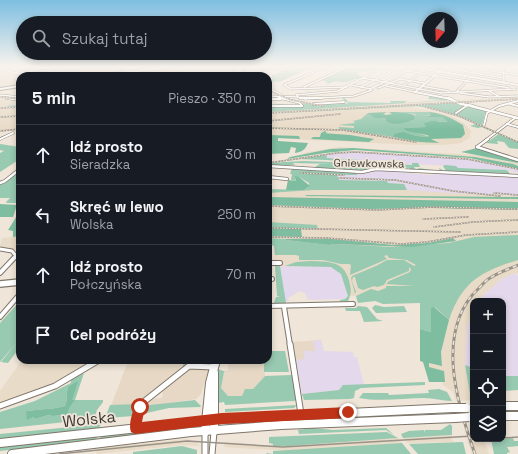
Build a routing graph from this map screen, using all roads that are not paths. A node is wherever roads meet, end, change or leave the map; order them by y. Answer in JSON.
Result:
{"nodes":[{"id":1,"x":288,"y":87,"type":"edge"},
{"id":2,"x":324,"y":87,"type":"edge"},
{"id":3,"x":329,"y":87,"type":"edge"},
{"id":4,"x":347,"y":87,"type":"edge"},
{"id":5,"x":361,"y":87,"type":"edge"},
{"id":6,"x":374,"y":87,"type":"edge"},
{"id":7,"x":390,"y":87,"type":"edge"},
{"id":8,"x":414,"y":87,"type":"edge"},
{"id":9,"x":428,"y":87,"type":"edge"},
{"id":10,"x":461,"y":87,"type":"edge"},
{"id":11,"x":501,"y":87,"type":"edge"},
{"id":12,"x":303,"y":88,"type":"joint"},
{"id":13,"x":418,"y":88,"type":"junction"},
{"id":14,"x":371,"y":89,"type":"junction"},
{"id":15,"x":272,"y":90,"type":"edge"},
{"id":16,"x":517,"y":90,"type":"edge"},
{"id":17,"x":487,"y":91,"type":"junction"},
{"id":18,"x":334,"y":92,"type":"junction"},
{"id":19,"x":415,"y":92,"type":"junction"},
{"id":20,"x":455,"y":92,"type":"junction"},
{"id":21,"x":458,"y":92,"type":"junction"},
{"id":22,"x":0,"y":95,"type":"edge"},
{"id":23,"x":272,"y":96,"type":"edge"},
{"id":24,"x":277,"y":96,"type":"junction"},
{"id":25,"x":284,"y":96,"type":"junction"},
{"id":26,"x":518,"y":96,"type":"edge"},
{"id":27,"x":16,"y":97,"type":"edge"},
{"id":28,"x":298,"y":97,"type":"junction"},
{"id":29,"x":340,"y":97,"type":"junction"},
{"id":30,"x":500,"y":97,"type":"junction"},
{"id":31,"x":7,"y":98,"type":"dead end"},
{"id":32,"x":272,"y":98,"type":"edge"},
{"id":33,"x":16,"y":99,"type":"edge"},
{"id":34,"x":285,"y":99,"type":"junction"},
{"id":35,"x":518,"y":101,"type":"edge"},
{"id":36,"x":458,"y":102,"type":"junction"},
{"id":37,"x":508,"y":103,"type":"junction"},
{"id":38,"x":313,"y":104,"type":"dead end"},
{"id":39,"x":272,"y":106,"type":"edge"},
{"id":40,"x":468,"y":106,"type":"junction"},
{"id":41,"x":473,"y":106,"type":"junction"},
{"id":42,"x":518,"y":106,"type":"edge"},
{"id":43,"x":490,"y":111,"type":"junction"},
{"id":44,"x":456,"y":113,"type":"dead end"},
{"id":45,"x":517,"y":117,"type":"edge"},
{"id":46,"x":507,"y":124,"type":"junction"},
{"id":47,"x":484,"y":125,"type":"dead end"},
{"id":48,"x":518,"y":127,"type":"edge"},
{"id":49,"x":14,"y":133,"type":"dead end"},
{"id":50,"x":0,"y":139,"type":"edge"},
{"id":51,"x":518,"y":160,"type":"edge"},
{"id":52,"x":272,"y":166,"type":"edge"},
{"id":53,"x":16,"y":172,"type":"edge"},
{"id":54,"x":518,"y":176,"type":"edge"},
{"id":55,"x":272,"y":177,"type":"edge"},
{"id":56,"x":287,"y":179,"type":"dead end"},
{"id":57,"x":0,"y":183,"type":"edge"},
{"id":58,"x":0,"y":249,"type":"edge"},
{"id":59,"x":16,"y":254,"type":"edge"},
{"id":60,"x":16,"y":257,"type":"edge"},
{"id":61,"x":272,"y":263,"type":"edge"},
{"id":62,"x":280,"y":263,"type":"dead end"},
{"id":63,"x":0,"y":273,"type":"edge"},
{"id":64,"x":16,"y":282,"type":"edge"},
{"id":65,"x":0,"y":284,"type":"edge"},
{"id":66,"x":16,"y":299,"type":"edge"},
{"id":67,"x":352,"y":304,"type":"dead end"},
{"id":68,"x":272,"y":306,"type":"edge"},
{"id":69,"x":284,"y":307,"type":"junction"},
{"id":70,"x":0,"y":317,"type":"edge"},
{"id":71,"x":92,"y":364,"type":"edge"},
{"id":72,"x":206,"y":364,"type":"edge"},
{"id":73,"x":215,"y":364,"type":"edge"},
{"id":74,"x":0,"y":406,"type":"edge"},
{"id":75,"x":506,"y":406,"type":"edge"},
{"id":76,"x":518,"y":406,"type":"edge"},
{"id":77,"x":470,"y":408,"type":"edge"},
{"id":78,"x":301,"y":414,"type":"junction"},
{"id":79,"x":506,"y":416,"type":"edge"},
{"id":80,"x":518,"y":416,"type":"edge"},
{"id":81,"x":470,"y":417,"type":"edge"},
{"id":82,"x":209,"y":420,"type":"junction"},
{"id":83,"x":135,"y":428,"type":"junction"},
{"id":84,"x":214,"y":431,"type":"junction"},
{"id":85,"x":205,"y":432,"type":"junction"},
{"id":86,"x":0,"y":443,"type":"edge"},
{"id":87,"x":12,"y":454,"type":"edge"},
{"id":88,"x":205,"y":454,"type":"edge"},
{"id":89,"x":212,"y":454,"type":"edge"}],
"edges":[{"from":1,"to":12,"type":"street"},
{"from":2,"to":12,"type":"street"},
{"from":3,"to":18,"type":"street"},
{"from":4,"to":18,"type":"street"},
{"from":5,"to":14,"type":"street"},
{"from":6,"to":14,"type":"street"},
{"from":7,"to":19,"type":"street"},
{"from":8,"to":13,"type":"street"},
{"from":9,"to":20,"type":"street"},
{"from":10,"to":21,"type":"street"},
{"from":11,"to":16,"type":"street"},
{"from":13,"to":19,"type":"street"},
{"from":13,"to":20,"type":"street"},
{"from":14,"to":29,"type":"street"},
{"from":15,"to":25,"type":"street"},
{"from":16,"to":17,"type":"street"},
{"from":17,"to":21,"type":"street"},
{"from":17,"to":30,"type":"street"},
{"from":18,"to":28,"type":"street"},
{"from":18,"to":29,"type":"street"},
{"from":19,"to":36,"type":"street"},
{"from":20,"to":21,"type":"street"},
{"from":20,"to":30,"type":"street"},
{"from":22,"to":27,"type":"street"},
{"from":23,"to":24,"type":"street"},
{"from":24,"to":25,"type":"street"},
{"from":24,"to":34,"type":"street"},
{"from":25,"to":28,"type":"street"},
{"from":26,"to":30,"type":"street"},
{"from":28,"to":29,"type":"street"},
{"from":29,"to":38,"type":"street"},
{"from":31,"to":33,"type":"street"},
{"from":32,"to":34,"type":"street"},
{"from":34,"to":39,"type":"street"},
{"from":35,"to":37,"type":"street"},
{"from":36,"to":40,"type":"street"},
{"from":36,"to":41,"type":"street"},
{"from":37,"to":42,"type":"street"},
{"from":37,"to":43,"type":"street"},
{"from":40,"to":41,"type":"street"},
{"from":40,"to":44,"type":"street"},
{"from":41,"to":43,"type":"street"},
{"from":43,"to":45,"type":"street"},
{"from":43,"to":47,"type":"street"},
{"from":45,"to":46,"type":"street"},
{"from":46,"to":48,"type":"street"},
{"from":46,"to":51,"type":"street"},
{"from":49,"to":50,"type":"street"},
{"from":52,"to":54,"type":"street","name":"Gniewkowska"},
{"from":53,"to":57,"type":"street"},
{"from":55,"to":56,"type":"street"},
{"from":58,"to":59,"type":"street"},
{"from":60,"to":63,"type":"street"},
{"from":61,"to":62,"type":"street"},
{"from":64,"to":65,"type":"street"},
{"from":66,"to":70,"type":"street"},
{"from":67,"to":69,"type":"street"},
{"from":68,"to":69,"type":"street"},
{"from":69,"to":78,"type":"street"},
{"from":71,"to":74,"type":"street"},
{"from":72,"to":83,"type":"street"},
{"from":73,"to":82,"type":"street"},
{"from":75,"to":76,"type":"street"},
{"from":77,"to":78,"type":"street","name":"Wolska","bridge":true},
{"from":78,"to":82,"type":"street","name":"Wolska"},
{"from":79,"to":80,"type":"street"},
{"from":81,"to":84,"type":"street","name":"Wolska","bridge":true},
{"from":82,"to":83,"type":"street","name":"Wolska"},
{"from":82,"to":84,"type":"street"},
{"from":82,"to":85,"type":"street"},
{"from":83,"to":86,"type":"street","name":"Wolska"},
{"from":84,"to":85,"type":"street","name":"Wolska"},
{"from":84,"to":89,"type":"street"},
{"from":85,"to":87,"type":"street","name":"Wolska"},
{"from":85,"to":88,"type":"street"}]}
